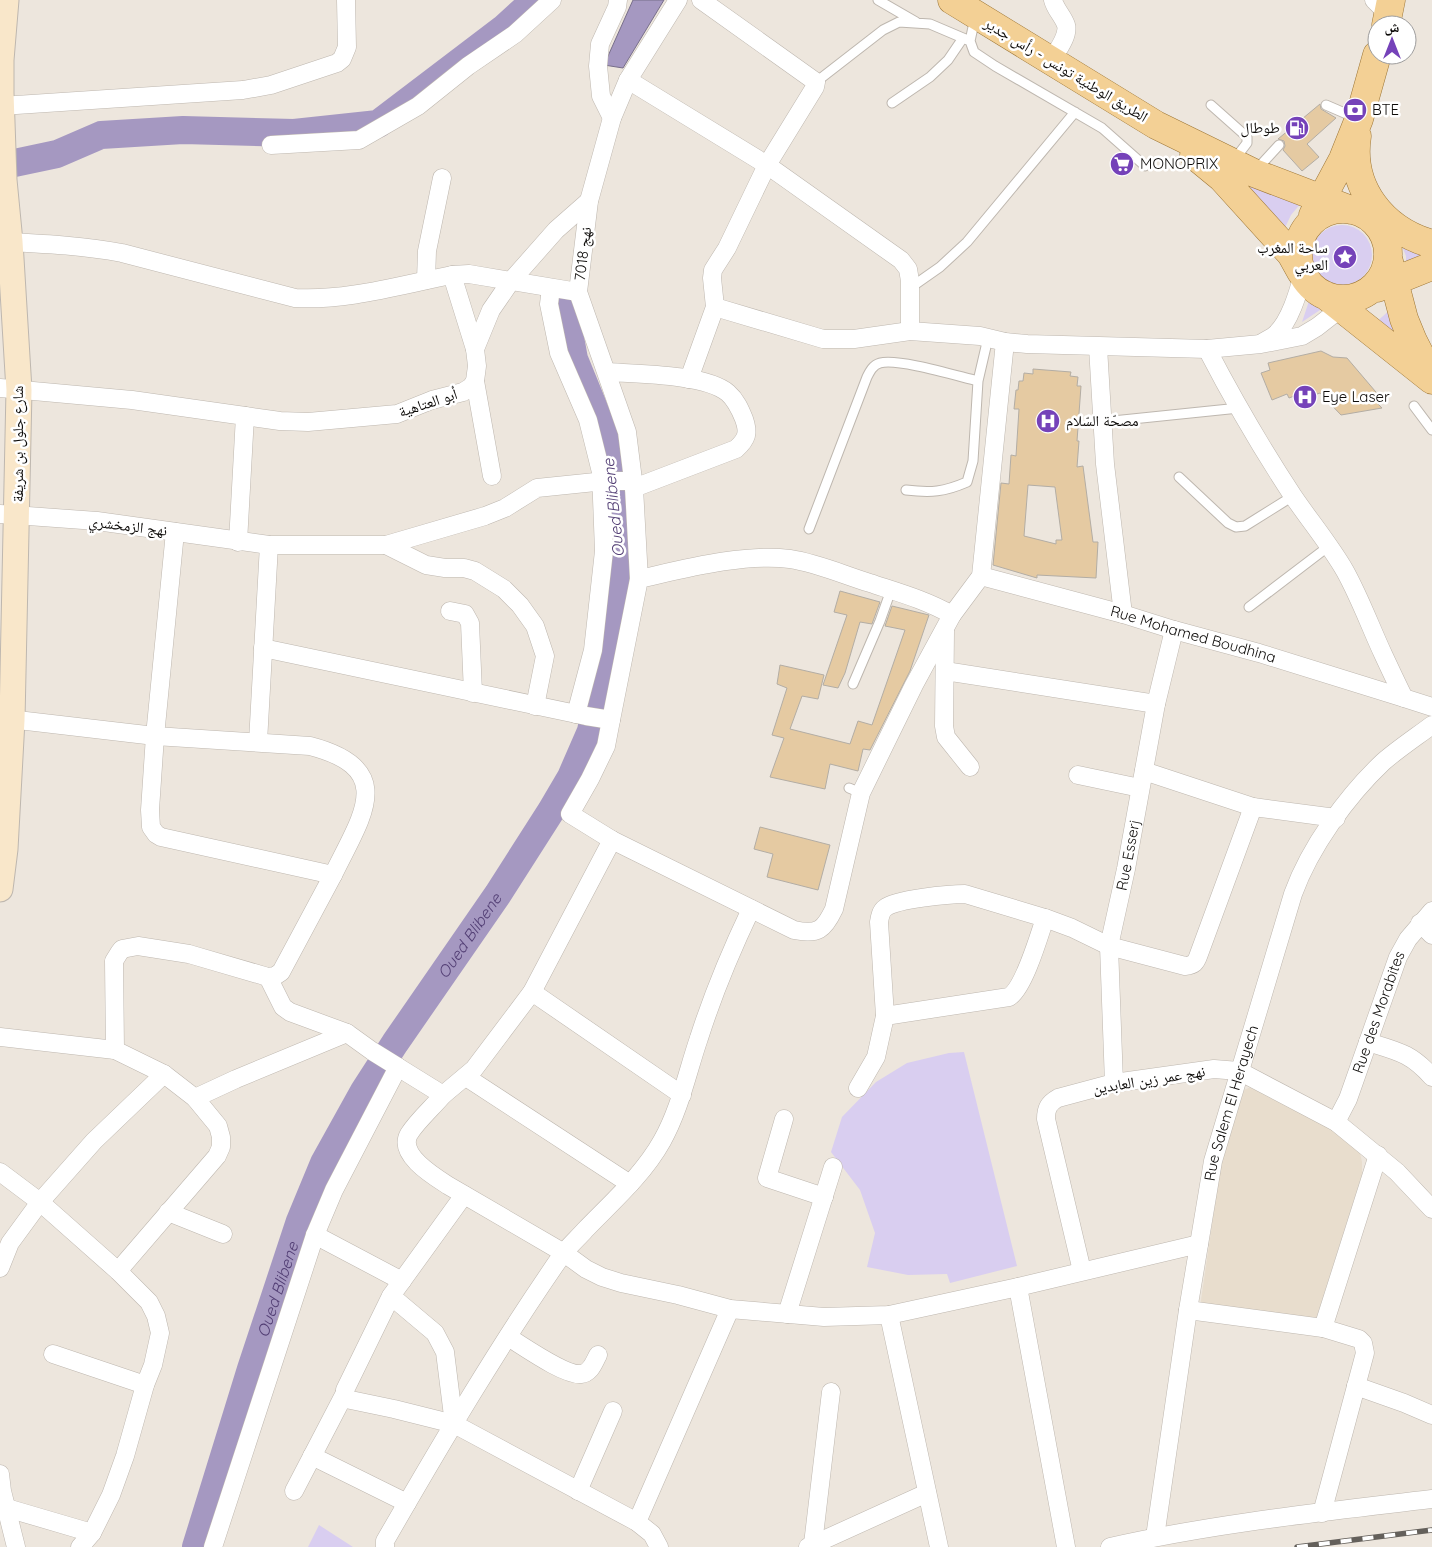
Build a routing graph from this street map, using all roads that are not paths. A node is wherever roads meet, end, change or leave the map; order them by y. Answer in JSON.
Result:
{"nodes":[{"id":1,"x":6,"y":0,"type":"edge"},
{"id":2,"x":346,"y":0,"type":"edge"},
{"id":3,"x":552,"y":0,"type":"edge"},
{"id":4,"x":618,"y":0,"type":"edge"},
{"id":5,"x":678,"y":0,"type":"edge"},
{"id":6,"x":701,"y":0,"type":"edge"},
{"id":7,"x":878,"y":0,"type":"edge"},
{"id":8,"x":952,"y":0,"type":"edge"},
{"id":9,"x":1053,"y":0,"type":"edge"},
{"id":10,"x":976,"y":15,"type":"junction"},
{"id":11,"x":916,"y":22,"type":"junction"},
{"id":12,"x":966,"y":40,"type":"junction"},
{"id":13,"x":1051,"y":60,"type":"junction"},
{"id":14,"x":1374,"y":65,"type":"edge"},
{"id":15,"x":628,"y":80,"type":"junction"},
{"id":16,"x":816,"y":82,"type":"junction"},
{"id":17,"x":892,"y":103,"type":"dead end"},
{"id":18,"x":1211,"y":105,"type":"dead end"},
{"id":19,"x":1326,"y":105,"type":"dead end"},
{"id":20,"x":1,"y":106,"type":"junction"},
{"id":21,"x":1075,"y":112,"type":"junction"},
{"id":22,"x":612,"y":118,"type":"junction"},
{"id":23,"x":1359,"y":119,"type":"junction"},
{"id":24,"x":1156,"y":125,"type":"junction"},
{"id":25,"x":271,"y":145,"type":"dead end"},
{"id":26,"x":1279,"y":145,"type":"dead end"},
{"id":27,"x":768,"y":165,"type":"junction"},
{"id":28,"x":1145,"y":166,"type":"dead end"},
{"id":29,"x":1243,"y":168,"type":"junction"},
{"id":30,"x":442,"y":178,"type":"dead end"},
{"id":31,"x":3,"y":188,"type":"edge"},
{"id":32,"x":1322,"y":199,"type":"junction"},
{"id":33,"x":589,"y":201,"type":"junction"},
{"id":34,"x":1351,"y":210,"type":"junction"},
{"id":35,"x":1307,"y":226,"type":"junction"},
{"id":36,"x":10,"y":242,"type":"junction"},
{"id":37,"x":1432,"y":244,"type":"edge"},
{"id":38,"x":1432,"y":266,"type":"edge"},
{"id":39,"x":1391,"y":270,"type":"junction"},
{"id":40,"x":1302,"y":274,"type":"junction"},
{"id":41,"x":452,"y":275,"type":"junction"},
{"id":42,"x":426,"y":280,"type":"junction"},
{"id":43,"x":511,"y":281,"type":"junction"},
{"id":44,"x":551,"y":288,"type":"junction"},
{"id":45,"x":910,"y":288,"type":"junction"},
{"id":46,"x":578,"y":292,"type":"junction"},
{"id":47,"x":1346,"y":298,"type":"junction"},
{"id":48,"x":715,"y":307,"type":"junction"},
{"id":49,"x":910,"y":331,"type":"junction"},
{"id":50,"x":996,"y":340,"type":"junction"},
{"id":51,"x":1261,"y":344,"type":"junction"},
{"id":52,"x":1098,"y":347,"type":"junction"},
{"id":53,"x":475,"y":349,"type":"junction"},
{"id":54,"x":1206,"y":349,"type":"junction"},
{"id":55,"x":607,"y":372,"type":"junction"},
{"id":56,"x":689,"y":379,"type":"junction"},
{"id":57,"x":1432,"y":379,"type":"edge"},
{"id":58,"x":475,"y":381,"type":"junction"},
{"id":59,"x":978,"y":381,"type":"junction"},
{"id":60,"x":10,"y":389,"type":"edge"},
{"id":61,"x":1414,"y":406,"type":"dead end"},
{"id":62,"x":1239,"y":408,"type":"junction"},
{"id":63,"x":245,"y":416,"type":"junction"},
{"id":64,"x":1102,"y":422,"type":"junction"},
{"id":65,"x":1432,"y":430,"type":"edge"},
{"id":66,"x":492,"y":476,"type":"dead end"},
{"id":67,"x":1179,"y":477,"type":"dead end"},
{"id":68,"x":603,"y":482,"type":"junction"},
{"id":69,"x":632,"y":483,"type":"junction"},
{"id":70,"x":906,"y":490,"type":"dead end"},
{"id":71,"x":1294,"y":496,"type":"junction"},
{"id":72,"x":9,"y":514,"type":"edge"},
{"id":73,"x":809,"y":529,"type":"dead end"},
{"id":74,"x":175,"y":532,"type":"junction"},
{"id":75,"x":238,"y":542,"type":"junction"},
{"id":76,"x":269,"y":546,"type":"junction"},
{"id":77,"x":386,"y":546,"type":"junction"},
{"id":78,"x":1330,"y":546,"type":"junction"},
{"id":79,"x":981,"y":576,"type":"junction"},
{"id":80,"x":639,"y":579,"type":"junction"},
{"id":81,"x":891,"y":590,"type":"junction"},
{"id":82,"x":1249,"y":607,"type":"dead end"},
{"id":83,"x":450,"y":611,"type":"dead end"},
{"id":84,"x":1123,"y":614,"type":"junction"},
{"id":85,"x":948,"y":621,"type":"junction"},
{"id":86,"x":1174,"y":630,"type":"junction"},
{"id":87,"x":263,"y":648,"type":"junction"},
{"id":88,"x":945,"y":671,"type":"junction"},
{"id":89,"x":853,"y":684,"type":"dead end"},
{"id":90,"x":472,"y":693,"type":"junction"},
{"id":91,"x":1404,"y":698,"type":"junction"},
{"id":92,"x":1156,"y":704,"type":"junction"},
{"id":93,"x":535,"y":706,"type":"junction"},
{"id":94,"x":1432,"y":707,"type":"edge"},
{"id":95,"x":581,"y":715,"type":"junction"},
{"id":96,"x":6,"y":719,"type":"edge"},
{"id":97,"x":609,"y":719,"type":"junction"},
{"id":98,"x":1432,"y":725,"type":"edge"},
{"id":99,"x":155,"y":736,"type":"junction"},
{"id":100,"x":258,"y":742,"type":"junction"},
{"id":101,"x":970,"y":767,"type":"dead end"},
{"id":102,"x":1078,"y":776,"type":"dead end"},
{"id":103,"x":1142,"y":780,"type":"junction"},
{"id":104,"x":1253,"y":807,"type":"junction"},
{"id":105,"x":1336,"y":818,"type":"junction"},
{"id":106,"x":612,"y":840,"type":"junction"},
{"id":107,"x":332,"y":875,"type":"junction"},
{"id":108,"x":0,"y":889,"type":"edge"},
{"id":109,"x":751,"y":909,"type":"junction"},
{"id":110,"x":1045,"y":918,"type":"junction"},
{"id":111,"x":1428,"y":923,"type":"edge"},
{"id":112,"x":1109,"y":946,"type":"junction"},
{"id":113,"x":268,"y":977,"type":"junction"},
{"id":114,"x":532,"y":992,"type":"junction"},
{"id":115,"x":885,"y":1016,"type":"junction"},
{"id":116,"x":346,"y":1033,"type":"junction"},
{"id":117,"x":0,"y":1037,"type":"edge"},
{"id":118,"x":1368,"y":1042,"type":"junction"},
{"id":119,"x":115,"y":1050,"type":"junction"},
{"id":120,"x":395,"y":1065,"type":"junction"},
{"id":121,"x":1239,"y":1071,"type":"junction"},
{"id":122,"x":164,"y":1074,"type":"junction"},
{"id":123,"x":1432,"y":1076,"type":"edge"},
{"id":124,"x":466,"y":1077,"type":"junction"},
{"id":125,"x":1114,"y":1083,"type":"junction"},
{"id":126,"x":858,"y":1088,"type":"dead end"},
{"id":127,"x":443,"y":1095,"type":"junction"},
{"id":128,"x":682,"y":1095,"type":"junction"},
{"id":129,"x":195,"y":1098,"type":"junction"},
{"id":130,"x":784,"y":1118,"type":"dead end"},
{"id":131,"x":1336,"y":1122,"type":"junction"},
{"id":132,"x":1378,"y":1155,"type":"junction"},
{"id":133,"x":834,"y":1167,"type":"dead end"},
{"id":134,"x":0,"y":1172,"type":"edge"},
{"id":135,"x":630,"y":1184,"type":"junction"},
{"id":136,"x":464,"y":1194,"type":"junction"},
{"id":137,"x":824,"y":1197,"type":"junction"},
{"id":138,"x":40,"y":1202,"type":"junction"},
{"id":139,"x":1432,"y":1209,"type":"edge"},
{"id":140,"x":168,"y":1212,"type":"junction"},
{"id":141,"x":223,"y":1234,"type":"dead end"},
{"id":142,"x":315,"y":1235,"type":"junction"},
{"id":143,"x":1199,"y":1244,"type":"junction"},
{"id":144,"x":564,"y":1253,"type":"junction"},
{"id":145,"x":0,"y":1268,"type":"edge"},
{"id":146,"x":118,"y":1271,"type":"junction"},
{"id":147,"x":1082,"y":1271,"type":"junction"},
{"id":148,"x":402,"y":1281,"type":"junction"},
{"id":149,"x":1018,"y":1287,"type":"junction"},
{"id":150,"x":391,"y":1296,"type":"junction"},
{"id":151,"x":730,"y":1309,"type":"junction"},
{"id":152,"x":1188,"y":1310,"type":"junction"},
{"id":153,"x":787,"y":1314,"type":"junction"},
{"id":154,"x":889,"y":1315,"type":"junction"},
{"id":155,"x":1323,"y":1328,"type":"junction"},
{"id":156,"x":508,"y":1337,"type":"junction"},
{"id":157,"x":53,"y":1354,"type":"dead end"},
{"id":158,"x":598,"y":1354,"type":"dead end"},
{"id":159,"x":145,"y":1385,"type":"junction"},
{"id":160,"x":1356,"y":1386,"type":"junction"},
{"id":161,"x":831,"y":1392,"type":"dead end"},
{"id":162,"x":344,"y":1395,"type":"junction"},
{"id":163,"x":613,"y":1411,"type":"dead end"},
{"id":164,"x":1432,"y":1415,"type":"edge"},
{"id":165,"x":454,"y":1424,"type":"junction"},
{"id":166,"x":312,"y":1456,"type":"junction"},
{"id":167,"x":0,"y":1474,"type":"edge"},
{"id":168,"x":294,"y":1491,"type":"dead end"},
{"id":169,"x":578,"y":1491,"type":"junction"},
{"id":170,"x":927,"y":1493,"type":"junction"},
{"id":171,"x":1432,"y":1499,"type":"edge"},
{"id":172,"x":407,"y":1503,"type":"junction"},
{"id":173,"x":3,"y":1507,"type":"edge"},
{"id":174,"x":1322,"y":1513,"type":"junction"},
{"id":175,"x":636,"y":1522,"type":"junction"},
{"id":176,"x":92,"y":1533,"type":"junction"},
{"id":177,"x":1155,"y":1537,"type":"junction"},
{"id":178,"x":810,"y":1546,"type":"edge"},
{"id":179,"x":16,"y":1547,"type":"edge"},
{"id":180,"x":80,"y":1547,"type":"edge"},
{"id":181,"x":213,"y":1547,"type":"edge"},
{"id":182,"x":385,"y":1547,"type":"edge"},
{"id":183,"x":659,"y":1547,"type":"edge"},
{"id":184,"x":939,"y":1547,"type":"edge"},
{"id":185,"x":1066,"y":1547,"type":"edge"},
{"id":186,"x":1110,"y":1547,"type":"edge"}],
"edges":[{"from":1,"to":20,"type":"main road","name":"شارع جلول بن شريفة"},
{"from":2,"to":20,"type":"street"},
{"from":3,"to":25,"type":"street"},
{"from":4,"to":22,"type":"street"},
{"from":5,"to":15,"type":"street","name":"نهج 7018"},
{"from":6,"to":16,"type":"street"},
{"from":7,"to":11,"type":"lane"},
{"from":8,"to":10,"type":"main road","name":"الطريق الوطنية تونس - رأس جدير"},
{"from":9,"to":13,"type":"street"},
{"from":10,"to":12,"type":"lane"},
{"from":10,"to":13,"type":"main road","name":"الطريق الوطنية تونس - رأس جدير"},
{"from":11,"to":12,"type":"lane"},
{"from":11,"to":16,"type":"lane"},
{"from":12,"to":17,"type":"lane"},
{"from":12,"to":21,"type":"lane"},
{"from":13,"to":24,"type":"main road","name":"الطريق الوطنية تونس - رأس جدير"},
{"from":14,"to":23,"type":"main road"},
{"from":15,"to":22,"type":"street","name":"نهج 7018"},
{"from":15,"to":27,"type":"street"},
{"from":16,"to":27,"type":"street"},
{"from":18,"to":29,"type":"lane"},
{"from":19,"to":23,"type":"lane"},
{"from":20,"to":31,"type":"main road","name":"شارع جلول بن شريفة"},
{"from":21,"to":28,"type":"lane"},
{"from":21,"to":45,"type":"lane"},
{"from":22,"to":33,"type":"street","name":"نهج 7018"},
{"from":23,"to":32,"type":"main road"},
{"from":23,"to":37,"type":"main road"},
{"from":24,"to":29,"type":"main road","name":"الطريق الوطنية تونس - رأس جدير"},
{"from":24,"to":40,"type":"main road","name":"الطريق الوطنية تونس - رأس جدير"},
{"from":26,"to":29,"type":"lane"},
{"from":27,"to":45,"type":"street"},
{"from":27,"to":48,"type":"street"},
{"from":29,"to":32,"type":"main road","name":"الطريق الوطنية تونس - رأس جدير"},
{"from":30,"to":42,"type":"street"},
{"from":31,"to":36,"type":"main road","name":"شارع جلول بن شريفة"},
{"from":32,"to":34,"type":"main road","name":"الطريق الوطنية تونس - رأس جدير"},
{"from":32,"to":35,"type":"main road"},
{"from":33,"to":43,"type":"street","name":"أبو العتاهية"},
{"from":33,"to":46,"type":"street","name":"نهج 7018"},
{"from":34,"to":35,"type":"main road"},
{"from":34,"to":39,"type":"main road"},
{"from":35,"to":40,"type":"main road"},
{"from":36,"to":42,"type":"street"},
{"from":36,"to":60,"type":"main road","name":"شارع جلول بن شريفة"},
{"from":38,"to":39,"type":"main road"},
{"from":39,"to":47,"type":"main road"},
{"from":39,"to":57,"type":"main road"},
{"from":40,"to":47,"type":"main road"},
{"from":40,"to":51,"type":"street"},
{"from":41,"to":42,"type":"street"},
{"from":41,"to":43,"type":"street"},
{"from":41,"to":53,"type":"street"},
{"from":43,"to":44,"type":"street"},
{"from":43,"to":53,"type":"street","name":"أبو العتاهية"},
{"from":44,"to":46,"type":"street"},
{"from":44,"to":68,"type":"street"},
{"from":45,"to":49,"type":"street"},
{"from":46,"to":55,"type":"street","name":"نهج 7018"},
{"from":47,"to":51,"type":"street"},
{"from":47,"to":57,"type":"main road"},
{"from":48,"to":49,"type":"street"},
{"from":48,"to":56,"type":"street"},
{"from":49,"to":50,"type":"street"},
{"from":50,"to":52,"type":"street"},
{"from":50,"to":59,"type":"lane"},
{"from":50,"to":79,"type":"street"},
{"from":51,"to":54,"type":"street"},
{"from":52,"to":54,"type":"street"},
{"from":52,"to":64,"type":"street"},
{"from":53,"to":58,"type":"street","name":"أبو العتاهية"},
{"from":54,"to":62,"type":"street"},
{"from":55,"to":56,"type":"street"},
{"from":55,"to":69,"type":"street","name":"نهج 7018"},
{"from":56,"to":69,"type":"street"},
{"from":58,"to":63,"type":"street","name":"أبو العتاهية"},
{"from":58,"to":66,"type":"street"},
{"from":59,"to":70,"type":"lane"},
{"from":59,"to":73,"type":"lane"},
{"from":60,"to":63,"type":"street","name":"أبو العتاهية"},
{"from":60,"to":72,"type":"main road","name":"شارع جلول بن شريفة"},
{"from":61,"to":65,"type":"lane"},
{"from":62,"to":64,"type":"lane"},
{"from":62,"to":71,"type":"street"},
{"from":63,"to":75,"type":"street"},
{"from":64,"to":84,"type":"street"},
{"from":67,"to":71,"type":"lane"},
{"from":68,"to":69,"type":"street"},
{"from":68,"to":77,"type":"street"},
{"from":68,"to":95,"type":"street"},
{"from":69,"to":80,"type":"street","name":"نهج 7018"},
{"from":71,"to":78,"type":"street"},
{"from":72,"to":74,"type":"street","name":"نهج الزمخشري"},
{"from":72,"to":96,"type":"main road","name":"شارع جلول بن شريفة"},
{"from":74,"to":75,"type":"street","name":"نهج الزمخشري"},
{"from":74,"to":99,"type":"street"},
{"from":75,"to":76,"type":"street","name":"نهج الزمخشري"},
{"from":76,"to":77,"type":"street"},
{"from":76,"to":87,"type":"street"},
{"from":77,"to":93,"type":"street"},
{"from":78,"to":82,"type":"lane"},
{"from":78,"to":91,"type":"street"},
{"from":79,"to":84,"type":"street","name":"Rue Mohamed Boudhina"},
{"from":79,"to":85,"type":"street"},
{"from":80,"to":81,"type":"street"},
{"from":80,"to":97,"type":"street","name":"نهج 7018"},
{"from":81,"to":85,"type":"street"},
{"from":81,"to":89,"type":"lane"},
{"from":83,"to":90,"type":"street"},
{"from":84,"to":86,"type":"street","name":"Rue Mohamed Boudhina"},
{"from":85,"to":88,"type":"street"},
{"from":85,"to":109,"type":"street"},
{"from":86,"to":91,"type":"street","name":"Rue Mohamed Boudhina"},
{"from":86,"to":92,"type":"street","name":"Rue Esserj"},
{"from":87,"to":90,"type":"street"},
{"from":87,"to":100,"type":"street"},
{"from":88,"to":92,"type":"street"},
{"from":88,"to":101,"type":"street"},
{"from":90,"to":93,"type":"street"},
{"from":91,"to":94,"type":"street","name":"Rue Mohamed Boudhina"},
{"from":92,"to":103,"type":"street","name":"Rue Esserj"},
{"from":93,"to":95,"type":"street"},
{"from":95,"to":97,"type":"street"},
{"from":96,"to":99,"type":"street"},
{"from":96,"to":108,"type":"main road","name":"شارع جلول بن شريفة"},
{"from":97,"to":106,"type":"street","name":"نهج 7018"},
{"from":98,"to":105,"type":"street","name":"Rue Salem El Herayech"},
{"from":99,"to":100,"type":"street"},
{"from":99,"to":107,"type":"street"},
{"from":100,"to":107,"type":"street"},
{"from":102,"to":103,"type":"street"},
{"from":103,"to":104,"type":"street"},
{"from":103,"to":112,"type":"street","name":"Rue Esserj"},
{"from":104,"to":105,"type":"street"},
{"from":104,"to":112,"type":"street"},
{"from":105,"to":121,"type":"street","name":"Rue Salem El Herayech"},
{"from":106,"to":109,"type":"street"},
{"from":106,"to":114,"type":"street"},
{"from":107,"to":113,"type":"street"},
{"from":109,"to":128,"type":"street"},
{"from":110,"to":112,"type":"street"},
{"from":110,"to":115,"type":"street"},
{"from":110,"to":115,"type":"street"},
{"from":111,"to":118,"type":"street","name":"Rue des Morabites"},
{"from":112,"to":125,"type":"street","name":"Rue Esserj"},
{"from":113,"to":116,"type":"street"},
{"from":113,"to":119,"type":"street"},
{"from":114,"to":124,"type":"street"},
{"from":114,"to":128,"type":"street"},
{"from":115,"to":126,"type":"street"},
{"from":116,"to":120,"type":"street"},
{"from":116,"to":129,"type":"street"},
{"from":117,"to":119,"type":"street"},
{"from":118,"to":123,"type":"street"},
{"from":118,"to":131,"type":"street","name":"Rue des Morabites"},
{"from":119,"to":122,"type":"street"},
{"from":120,"to":127,"type":"street"},
{"from":120,"to":142,"type":"street"},
{"from":121,"to":125,"type":"street","name":"نهج عمر زين العابدين"},
{"from":121,"to":131,"type":"street","name":"نهج عمر زين العابدين"},
{"from":121,"to":143,"type":"street","name":"Rue Salem El Herayech"},
{"from":122,"to":129,"type":"street"},
{"from":122,"to":138,"type":"street"},
{"from":124,"to":127,"type":"street"},
{"from":124,"to":135,"type":"street"},
{"from":125,"to":147,"type":"street","name":"نهج عمر زين العابدين"},
{"from":127,"to":136,"type":"street"},
{"from":128,"to":135,"type":"street"},
{"from":129,"to":140,"type":"street"},
{"from":130,"to":137,"type":"street"},
{"from":131,"to":132,"type":"street","name":"نهج عمر زين العابدين"},
{"from":132,"to":139,"type":"street","name":"نهج عمر زين العابدين"},
{"from":132,"to":155,"type":"street"},
{"from":133,"to":137,"type":"street"},
{"from":134,"to":138,"type":"street"},
{"from":135,"to":144,"type":"street"},
{"from":136,"to":144,"type":"street"},
{"from":136,"to":148,"type":"street"},
{"from":137,"to":153,"type":"street"},
{"from":138,"to":145,"type":"street"},
{"from":138,"to":146,"type":"street"},
{"from":140,"to":141,"type":"street"},
{"from":140,"to":146,"type":"street"},
{"from":142,"to":148,"type":"street"},
{"from":142,"to":181,"type":"street"},
{"from":143,"to":147,"type":"street"},
{"from":143,"to":152,"type":"street","name":"Rue Salem El Herayech"},
{"from":144,"to":151,"type":"street"},
{"from":144,"to":156,"type":"street"},
{"from":146,"to":159,"type":"street"},
{"from":147,"to":149,"type":"street"},
{"from":148,"to":150,"type":"street"},
{"from":149,"to":154,"type":"street"},
{"from":149,"to":185,"type":"street"},
{"from":150,"to":162,"type":"street"},
{"from":150,"to":165,"type":"street"},
{"from":151,"to":153,"type":"street"},
{"from":151,"to":175,"type":"street"},
{"from":152,"to":155,"type":"street"},
{"from":152,"to":177,"type":"street","name":"Rue Salem El Herayech"},
{"from":153,"to":154,"type":"street"},
{"from":154,"to":170,"type":"street"},
{"from":155,"to":160,"type":"street"},
{"from":156,"to":158,"type":"street"},
{"from":156,"to":165,"type":"street"},
{"from":157,"to":159,"type":"street"},
{"from":159,"to":176,"type":"street"},
{"from":160,"to":164,"type":"street"},
{"from":160,"to":174,"type":"street"},
{"from":161,"to":178,"type":"street"},
{"from":162,"to":165,"type":"street"},
{"from":162,"to":166,"type":"street"},
{"from":163,"to":169,"type":"street"},
{"from":165,"to":169,"type":"street"},
{"from":165,"to":172,"type":"street"},
{"from":166,"to":168,"type":"street"},
{"from":166,"to":172,"type":"street"},
{"from":167,"to":173,"type":"street"},
{"from":169,"to":175,"type":"street"},
{"from":170,"to":178,"type":"street"},
{"from":170,"to":184,"type":"street"},
{"from":171,"to":174,"type":"street"},
{"from":172,"to":182,"type":"street"},
{"from":173,"to":176,"type":"street"},
{"from":173,"to":179,"type":"street"},
{"from":174,"to":177,"type":"street"},
{"from":175,"to":183,"type":"street"},
{"from":176,"to":180,"type":"street"},
{"from":177,"to":186,"type":"street"}]}
